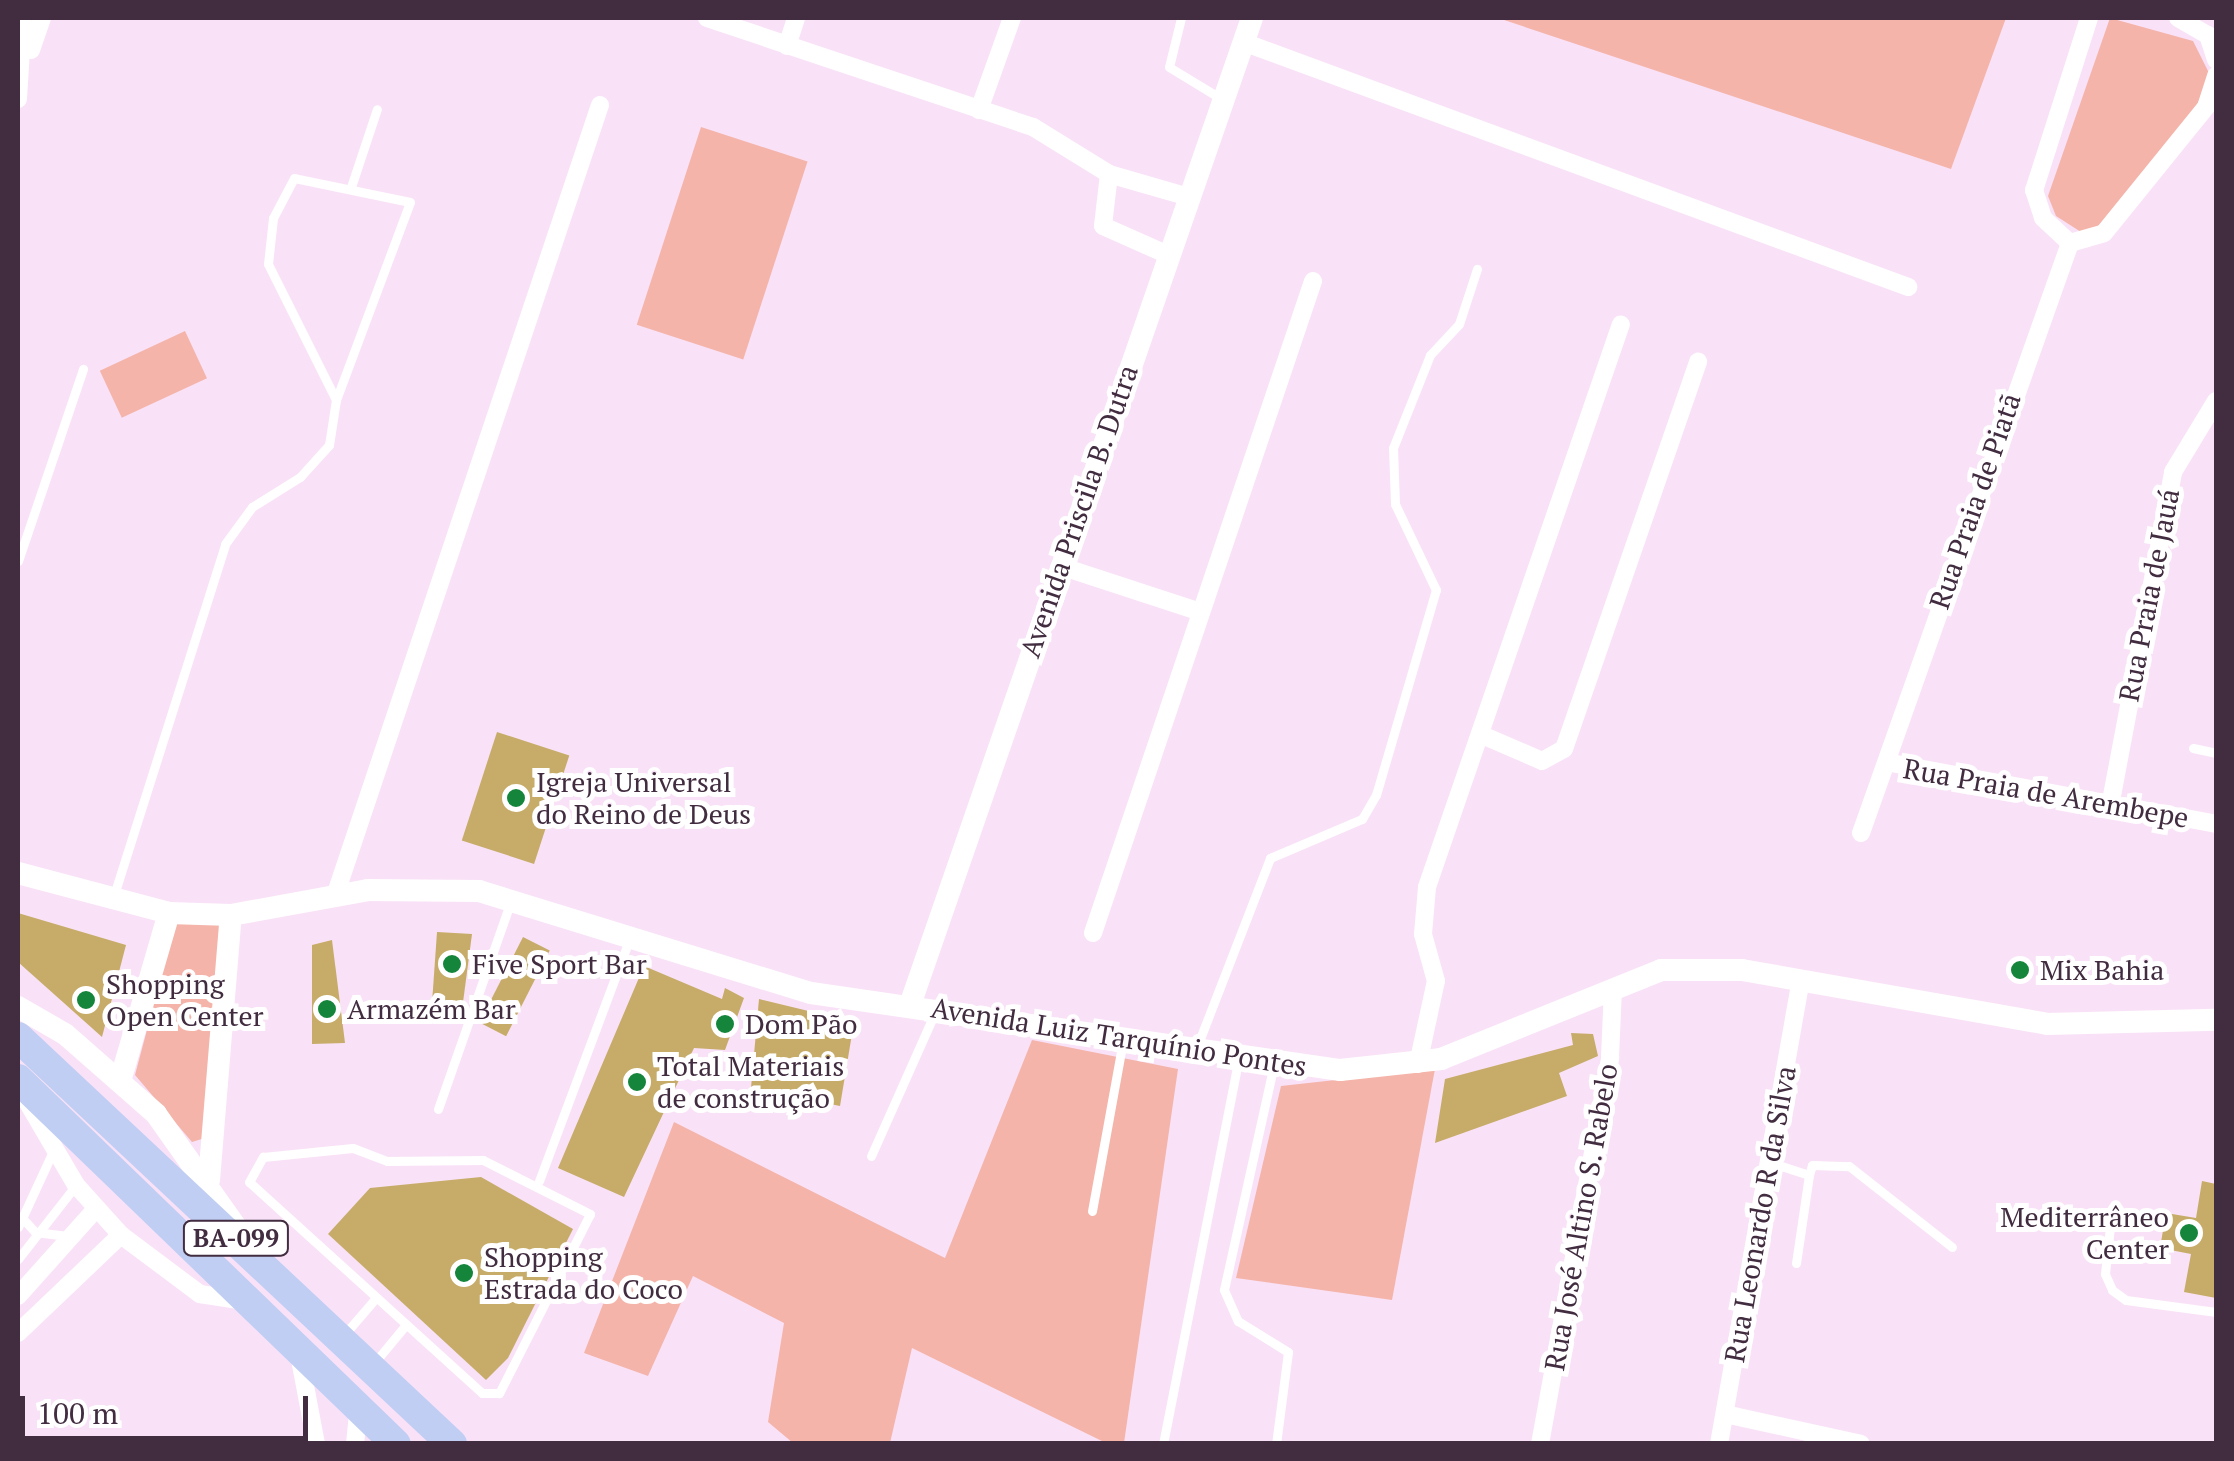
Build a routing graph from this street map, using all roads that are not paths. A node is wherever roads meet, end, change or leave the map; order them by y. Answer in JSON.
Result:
{"nodes":[{"id":1,"x":22,"y":18,"type":"edge"},
{"id":2,"x":42,"y":18,"type":"edge"},
{"id":3,"x":708,"y":18,"type":"edge"},
{"id":4,"x":796,"y":18,"type":"edge"},
{"id":5,"x":1012,"y":18,"type":"edge"},
{"id":6,"x":1181,"y":18,"type":"edge"},
{"id":7,"x":1252,"y":18,"type":"edge"},
{"id":8,"x":2089,"y":18,"type":"edge"},
{"id":9,"x":2178,"y":18,"type":"edge"},
{"id":10,"x":1243,"y":42,"type":"junction"},
{"id":11,"x":787,"y":46,"type":"junction"},
{"id":12,"x":2216,"y":60,"type":"edge"},
{"id":13,"x":26,"y":64,"type":"junction"},
{"id":14,"x":2216,"y":76,"type":"edge"},
{"id":15,"x":1222,"y":98,"type":"junction"},
{"id":16,"x":18,"y":99,"type":"edge"},
{"id":17,"x":600,"y":105,"type":"dead end"},
{"id":18,"x":377,"y":109,"type":"dead end"},
{"id":19,"x":980,"y":110,"type":"junction"},
{"id":20,"x":1109,"y":174,"type":"junction"},
{"id":21,"x":351,"y":187,"type":"junction"},
{"id":22,"x":1185,"y":196,"type":"junction"},
{"id":23,"x":2070,"y":243,"type":"junction"},
{"id":24,"x":1166,"y":254,"type":"junction"},
{"id":25,"x":1477,"y":269,"type":"dead end"},
{"id":26,"x":1313,"y":281,"type":"dead end"},
{"id":27,"x":1908,"y":287,"type":"dead end"},
{"id":28,"x":1621,"y":324,"type":"dead end"},
{"id":29,"x":1698,"y":361,"type":"dead end"},
{"id":30,"x":83,"y":370,"type":"dead end"},
{"id":31,"x":336,"y":400,"type":"junction"},
{"id":32,"x":2216,"y":401,"type":"edge"},
{"id":33,"x":18,"y":561,"type":"edge"},
{"id":34,"x":1060,"y":566,"type":"junction"},
{"id":35,"x":1201,"y":612,"type":"junction"},
{"id":36,"x":1482,"y":735,"type":"junction"},
{"id":37,"x":2193,"y":748,"type":"dead end"},
{"id":38,"x":2216,"y":754,"type":"edge"},
{"id":39,"x":1890,"y":764,"type":"junction"},
{"id":40,"x":2111,"y":801,"type":"junction"},
{"id":41,"x":2216,"y":824,"type":"edge"},
{"id":42,"x":1861,"y":832,"type":"dead end"},
{"id":43,"x":18,"y":873,"type":"edge"},
{"id":44,"x":336,"y":894,"type":"junction"},
{"id":45,"x":512,"y":897,"type":"junction"},
{"id":46,"x":113,"y":898,"type":"junction"},
{"id":47,"x":169,"y":913,"type":"junction"},
{"id":48,"x":231,"y":915,"type":"junction"},
{"id":49,"x":1093,"y":933,"type":"dead end"},
{"id":50,"x":630,"y":938,"type":"junction"},
{"id":51,"x":1800,"y":984,"type":"junction"},
{"id":52,"x":1613,"y":989,"type":"junction"},
{"id":53,"x":910,"y":1005,"type":"junction"},
{"id":54,"x":18,"y":1007,"type":"edge"},
{"id":55,"x":936,"y":1009,"type":"junction"},
{"id":56,"x":2213,"y":1018,"type":"edge"},
{"id":57,"x":18,"y":1037,"type":"edge"},
{"id":58,"x":1123,"y":1041,"type":"junction"},
{"id":59,"x":1194,"y":1053,"type":"junction"},
{"id":60,"x":1238,"y":1060,"type":"junction"},
{"id":61,"x":1274,"y":1064,"type":"junction"},
{"id":62,"x":1418,"y":1064,"type":"junction"},
{"id":63,"x":121,"y":1078,"type":"junction"},
{"id":64,"x":18,"y":1082,"type":"edge"},
{"id":65,"x":438,"y":1108,"type":"dead end"},
{"id":66,"x":54,"y":1149,"type":"junction"},
{"id":67,"x":871,"y":1156,"type":"dead end"},
{"id":68,"x":1769,"y":1162,"type":"junction"},
{"id":69,"x":1809,"y":1175,"type":"junction"},
{"id":70,"x":209,"y":1180,"type":"junction"},
{"id":71,"x":539,"y":1181,"type":"junction"},
{"id":72,"x":76,"y":1184,"type":"junction"},
{"id":73,"x":2112,"y":1208,"type":"dead end"},
{"id":74,"x":95,"y":1210,"type":"junction"},
{"id":75,"x":1092,"y":1211,"type":"dead end"},
{"id":76,"x":21,"y":1223,"type":"edge"},
{"id":77,"x":41,"y":1234,"type":"junction"},
{"id":78,"x":120,"y":1235,"type":"junction"},
{"id":79,"x":71,"y":1236,"type":"junction"},
{"id":80,"x":1952,"y":1247,"type":"dead end"},
{"id":81,"x":98,"y":1256,"type":"junction"},
{"id":82,"x":256,"y":1256,"type":"junction"},
{"id":83,"x":18,"y":1259,"type":"edge"},
{"id":84,"x":1796,"y":1264,"type":"dead end"},
{"id":85,"x":18,"y":1296,"type":"edge"},
{"id":86,"x":375,"y":1299,"type":"junction"},
{"id":87,"x":256,"y":1302,"type":"junction"},
{"id":88,"x":2216,"y":1312,"type":"edge"},
{"id":89,"x":404,"y":1327,"type":"junction"},
{"id":90,"x":18,"y":1333,"type":"edge"},
{"id":91,"x":343,"y":1336,"type":"junction"},
{"id":92,"x":298,"y":1343,"type":"junction"},
{"id":93,"x":374,"y":1364,"type":"junction"},
{"id":94,"x":359,"y":1400,"type":"junction"},
{"id":95,"x":1725,"y":1414,"type":"junction"},
{"id":96,"x":316,"y":1444,"type":"edge"},
{"id":97,"x":355,"y":1444,"type":"edge"},
{"id":98,"x":396,"y":1444,"type":"edge"},
{"id":99,"x":452,"y":1444,"type":"edge"},
{"id":100,"x":1164,"y":1444,"type":"edge"},
{"id":101,"x":1276,"y":1444,"type":"edge"},
{"id":102,"x":1540,"y":1444,"type":"edge"},
{"id":103,"x":1720,"y":1444,"type":"edge"},
{"id":104,"x":1861,"y":1444,"type":"edge"}],
"edges":[{"from":1,"to":13,"type":"street"},
{"from":2,"to":13,"type":"street"},
{"from":3,"to":11,"type":"street"},
{"from":4,"to":11,"type":"street"},
{"from":5,"to":19,"type":"street"},
{"from":6,"to":15,"type":"lane"},
{"from":7,"to":10,"type":"street","name":"Avenida Priscila B. Dutra"},
{"from":8,"to":23,"type":"street"},
{"from":9,"to":12,"type":"street"},
{"from":10,"to":15,"type":"street","name":"Avenida Priscila B. Dutra"},
{"from":10,"to":27,"type":"street"},
{"from":11,"to":19,"type":"street"},
{"from":13,"to":16,"type":"street"},
{"from":14,"to":23,"type":"street"},
{"from":15,"to":22,"type":"street","name":"Avenida Priscila B. Dutra"},
{"from":17,"to":44,"type":"street"},
{"from":18,"to":21,"type":"lane"},
{"from":19,"to":20,"type":"street"},
{"from":20,"to":22,"type":"street"},
{"from":20,"to":24,"type":"street"},
{"from":21,"to":31,"type":"lane"},
{"from":21,"to":31,"type":"lane"},
{"from":22,"to":24,"type":"street","name":"Avenida Priscila B. Dutra"},
{"from":23,"to":39,"type":"street","name":"Rua Praia de Piatã"},
{"from":24,"to":34,"type":"street","name":"Avenida Priscila B. Dutra"},
{"from":25,"to":59,"type":"lane"},
{"from":26,"to":35,"type":"street"},
{"from":28,"to":36,"type":"street"},
{"from":29,"to":36,"type":"street"},
{"from":30,"to":33,"type":"lane"},
{"from":31,"to":46,"type":"lane"},
{"from":32,"to":40,"type":"street","name":"Rua Praia de Jauá"},
{"from":34,"to":35,"type":"street"},
{"from":34,"to":53,"type":"street","name":"Avenida Priscila B. Dutra"},
{"from":35,"to":49,"type":"street"},
{"from":36,"to":62,"type":"street"},
{"from":37,"to":38,"type":"lane"},
{"from":39,"to":40,"type":"street","name":"Rua Praia de Arembepe"},
{"from":39,"to":42,"type":"street","name":"Rua Praia de Arembepe"},
{"from":40,"to":41,"type":"street","name":"Rua Praia de Arembepe"},
{"from":43,"to":46,"type":"street","name":"Avenida Luiz Tarquínio Pontes"},
{"from":44,"to":45,"type":"street","name":"Avenida Luiz Tarquínio Pontes"},
{"from":44,"to":48,"type":"street","name":"Avenida Luiz Tarquínio Pontes"},
{"from":45,"to":50,"type":"street","name":"Avenida Luiz Tarquínio Pontes"},
{"from":45,"to":65,"type":"lane"},
{"from":46,"to":47,"type":"street","name":"Avenida Luiz Tarquínio Pontes"},
{"from":47,"to":48,"type":"street","name":"Avenida Luiz Tarquínio Pontes"},
{"from":47,"to":63,"type":"street"},
{"from":48,"to":70,"type":"street"},
{"from":50,"to":53,"type":"street","name":"Avenida Luiz Tarquínio Pontes"},
{"from":50,"to":71,"type":"lane"},
{"from":51,"to":52,"type":"street","name":"Avenida Luiz Tarquínio Pontes"},
{"from":51,"to":56,"type":"street","name":"Avenida Luiz Tarquínio Pontes"},
{"from":51,"to":68,"type":"street","name":"Rua Leonardo R da Silva"},
{"from":52,"to":62,"type":"street","name":"Avenida Luiz Tarquínio Pontes"},
{"from":52,"to":102,"type":"street","name":"Rua José Altino S. Rabelo"},
{"from":53,"to":55,"type":"street","name":"Avenida Luiz Tarquínio Pontes"},
{"from":54,"to":63,"type":"street"},
{"from":55,"to":58,"type":"street","name":"Avenida Luiz Tarquínio Pontes"},
{"from":55,"to":67,"type":"lane"},
{"from":57,"to":82,"type":"highway","number":"BA-099"},
{"from":58,"to":59,"type":"street","name":"Avenida Luiz Tarquínio Pontes"},
{"from":58,"to":75,"type":"lane"},
{"from":59,"to":60,"type":"street","name":"Avenida Luiz Tarquínio Pontes"},
{"from":60,"to":61,"type":"street","name":"Avenida Luiz Tarquínio Pontes"},
{"from":60,"to":100,"type":"lane"},
{"from":61,"to":62,"type":"street","name":"Avenida Luiz Tarquínio Pontes"},
{"from":61,"to":101,"type":"lane"},
{"from":63,"to":70,"type":"street"},
{"from":64,"to":66,"type":"street"},
{"from":64,"to":87,"type":"highway","number":"BA-099"},
{"from":66,"to":72,"type":"street"},
{"from":66,"to":76,"type":"lane"},
{"from":68,"to":69,"type":"lane"},
{"from":68,"to":95,"type":"street","name":"Rua Leonardo R da Silva"},
{"from":69,"to":80,"type":"lane"},
{"from":69,"to":84,"type":"lane"},
{"from":70,"to":82,"type":"street"},
{"from":71,"to":86,"type":"lane"},
{"from":71,"to":89,"type":"lane"},
{"from":72,"to":74,"type":"street"},
{"from":72,"to":77,"type":"lane"},
{"from":73,"to":88,"type":"lane"},
{"from":74,"to":78,"type":"street"},
{"from":74,"to":79,"type":"street"},
{"from":76,"to":77,"type":"lane"},
{"from":77,"to":79,"type":"lane"},
{"from":77,"to":83,"type":"lane"},
{"from":78,"to":81,"type":"street"},
{"from":78,"to":87,"type":"street"},
{"from":79,"to":81,"type":"street"},
{"from":79,"to":85,"type":"street"},
{"from":81,"to":90,"type":"street"},
{"from":82,"to":91,"type":"highway","number":"BA-099"},
{"from":86,"to":89,"type":"lane"},
{"from":86,"to":91,"type":"lane"},
{"from":87,"to":92,"type":"highway","number":"BA-099"},
{"from":89,"to":93,"type":"lane"},
{"from":91,"to":93,"type":"highway","number":"BA-099"},
{"from":92,"to":94,"type":"highway","number":"BA-099"},
{"from":92,"to":96,"type":"street"},
{"from":93,"to":99,"type":"highway","number":"BA-099"},
{"from":94,"to":97,"type":"street"},
{"from":94,"to":98,"type":"highway","number":"BA-099"},
{"from":95,"to":103,"type":"street","name":"Rua Leonardo R da Silva"},
{"from":95,"to":104,"type":"street"}]}
